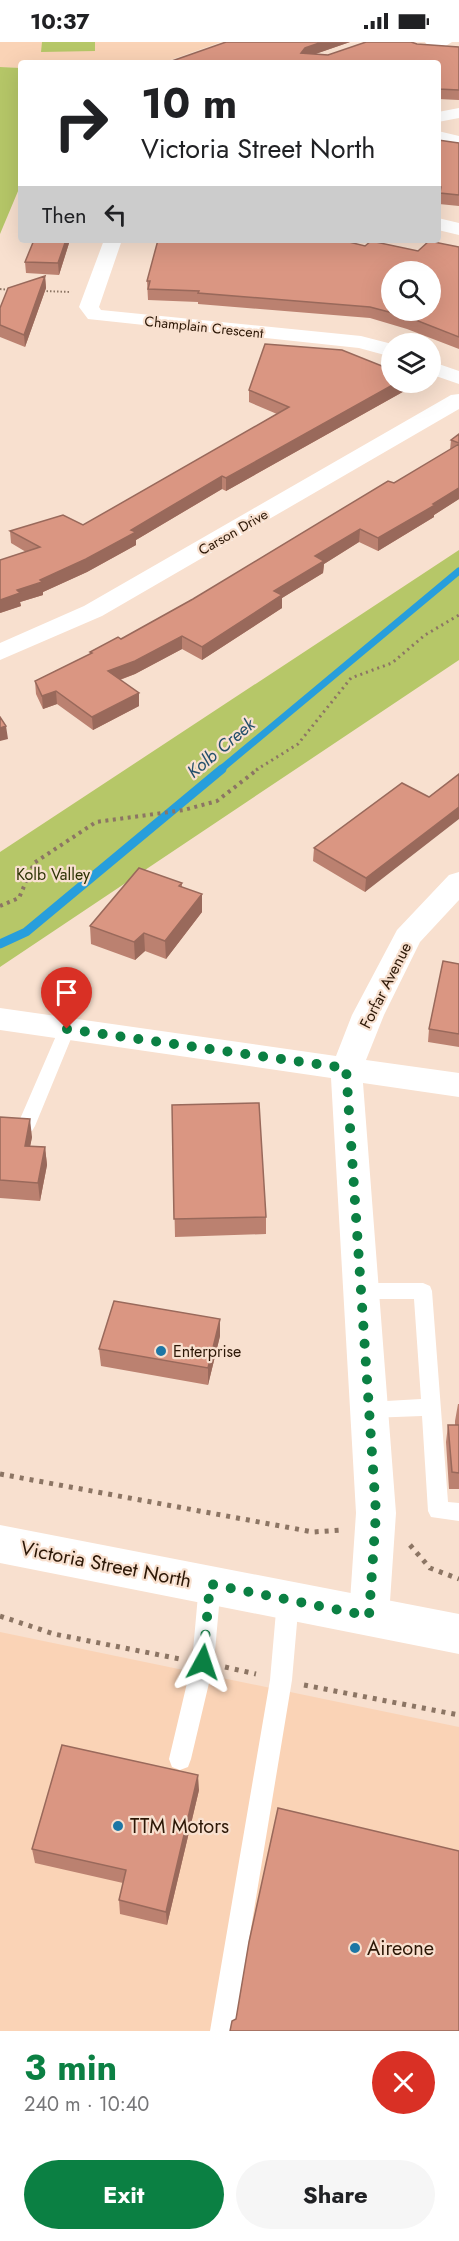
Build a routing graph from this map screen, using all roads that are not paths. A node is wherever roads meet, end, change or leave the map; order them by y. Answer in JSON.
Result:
{"nodes":[{"id":1,"x":433,"y":42,"type":"edge"},
{"id":2,"x":444,"y":42,"type":"edge"},
{"id":3,"x":459,"y":113,"type":"edge"},
{"id":4,"x":441,"y":116,"type":"edge"},
{"id":5,"x":441,"y":137,"type":"edge"},
{"id":6,"x":459,"y":141,"type":"edge"},
{"id":7,"x":112,"y":243,"type":"edge"},
{"id":8,"x":381,"y":348,"type":"edge"},
{"id":9,"x":441,"y":371,"type":"edge"},
{"id":10,"x":459,"y":378,"type":"edge"},
{"id":11,"x":459,"y":400,"type":"edge"},
{"id":12,"x":0,"y":652,"type":"edge"},
{"id":13,"x":459,"y":882,"type":"edge"},
{"id":14,"x":0,"y":1019,"type":"edge"},
{"id":15,"x":67,"y":1029,"type":"junction"},
{"id":16,"x":346,"y":1068,"type":"junction"},
{"id":17,"x":459,"y":1084,"type":"edge"},
{"id":18,"x":26,"y":1126,"type":"edge"},
{"id":19,"x":361,"y":1291,"type":"junction"},
{"id":20,"x":431,"y":1407,"type":"junction"},
{"id":21,"x":369,"y":1410,"type":"junction"},
{"id":22,"x":459,"y":1512,"type":"edge"},
{"id":23,"x":0,"y":1544,"type":"edge"},
{"id":24,"x":210,"y":1584,"type":"junction"},
{"id":25,"x":288,"y":1600,"type":"junction"},
{"id":26,"x":369,"y":1616,"type":"junction"},
{"id":27,"x":459,"y":1634,"type":"edge"},
{"id":28,"x":180,"y":1759,"type":"dead end"},
{"id":29,"x":222,"y":2031,"type":"edge"}],
"edges":[{"from":1,"to":2,"type":"street"},
{"from":3,"to":4,"type":"street"},
{"from":5,"to":6,"type":"street"},
{"from":7,"to":8,"type":"street","name":"Champlain Crescent"},
{"from":9,"to":10,"type":"street"},
{"from":11,"to":12,"type":"street","name":"Carson Drive"},
{"from":13,"to":16,"type":"street","name":"Forfar Avenue"},
{"from":14,"to":15,"type":"street"},
{"from":15,"to":16,"type":"street"},
{"from":15,"to":18,"type":"lane"},
{"from":16,"to":17,"type":"street"},
{"from":16,"to":19,"type":"street","name":"Forfar Avenue"},
{"from":19,"to":20,"type":"lane"},
{"from":19,"to":21,"type":"street","name":"Forfar Avenue"},
{"from":20,"to":21,"type":"lane"},
{"from":20,"to":22,"type":"lane"},
{"from":21,"to":26,"type":"street","name":"Forfar Avenue"},
{"from":23,"to":24,"type":"main road","name":"Victoria Street North"},
{"from":24,"to":25,"type":"main road","name":"Victoria Street North"},
{"from":24,"to":28,"type":"lane"},
{"from":25,"to":26,"type":"main road","name":"Victoria Street North"},
{"from":25,"to":29,"type":"lane"},
{"from":26,"to":27,"type":"main road","name":"Victoria Street North"}]}
